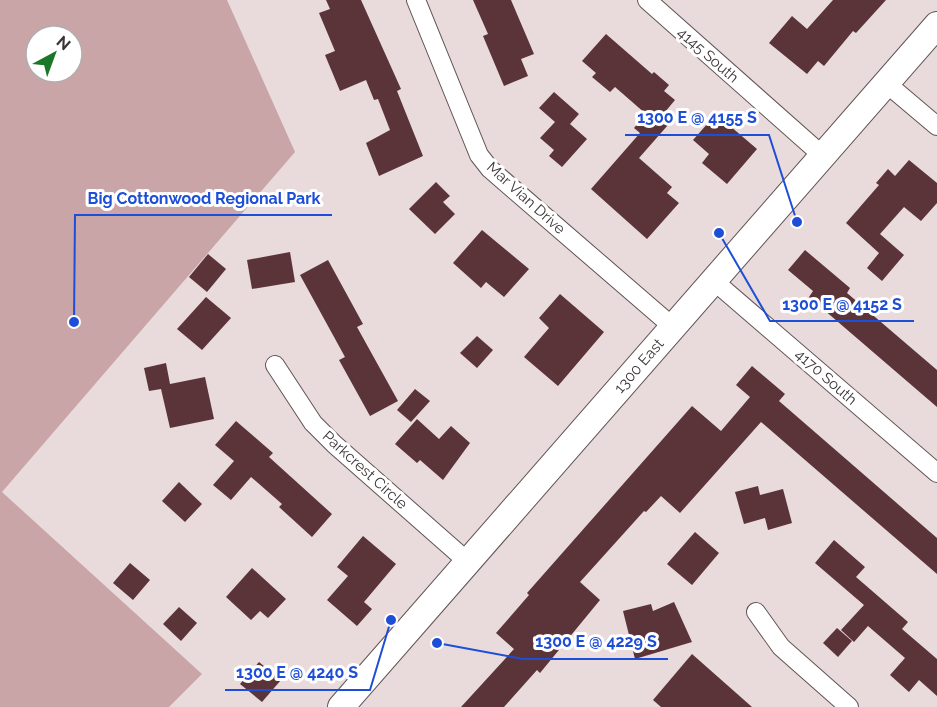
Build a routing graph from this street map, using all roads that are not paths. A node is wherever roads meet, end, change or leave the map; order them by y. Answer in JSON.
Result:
{"nodes":[{"id":1,"x":416,"y":0,"type":"edge"},
{"id":2,"x":647,"y":0,"type":"edge"},
{"id":3,"x":937,"y":25,"type":"edge"},
{"id":4,"x":886,"y":83,"type":"junction"},
{"id":5,"x":937,"y":126,"type":"edge"},
{"id":6,"x":824,"y":156,"type":"junction"},
{"id":7,"x":714,"y":281,"type":"junction"},
{"id":8,"x":673,"y":327,"type":"junction"},
{"id":9,"x":275,"y":365,"type":"dead end"},
{"id":10,"x":937,"y":473,"type":"edge"},
{"id":11,"x":468,"y":562,"type":"junction"},
{"id":12,"x":756,"y":612,"type":"dead end"},
{"id":13,"x":843,"y":705,"type":"edge"},
{"id":14,"x":341,"y":707,"type":"edge"}],
"edges":[{"from":1,"to":8,"type":"street","name":"Mar Vian Drive"},
{"from":2,"to":6,"type":"street","name":"4145 South"},
{"from":3,"to":4,"type":"main road","name":"1300 East"},
{"from":4,"to":5,"type":"street"},
{"from":4,"to":6,"type":"main road","name":"1300 East"},
{"from":6,"to":7,"type":"main road","name":"1300 East"},
{"from":7,"to":8,"type":"main road","name":"1300 East"},
{"from":7,"to":10,"type":"street","name":"4170 South"},
{"from":8,"to":11,"type":"main road","name":"1300 East"},
{"from":9,"to":11,"type":"street","name":"Parkcrest Circle"},
{"from":11,"to":14,"type":"main road","name":"1300 East"},
{"from":12,"to":13,"type":"street"}]}
